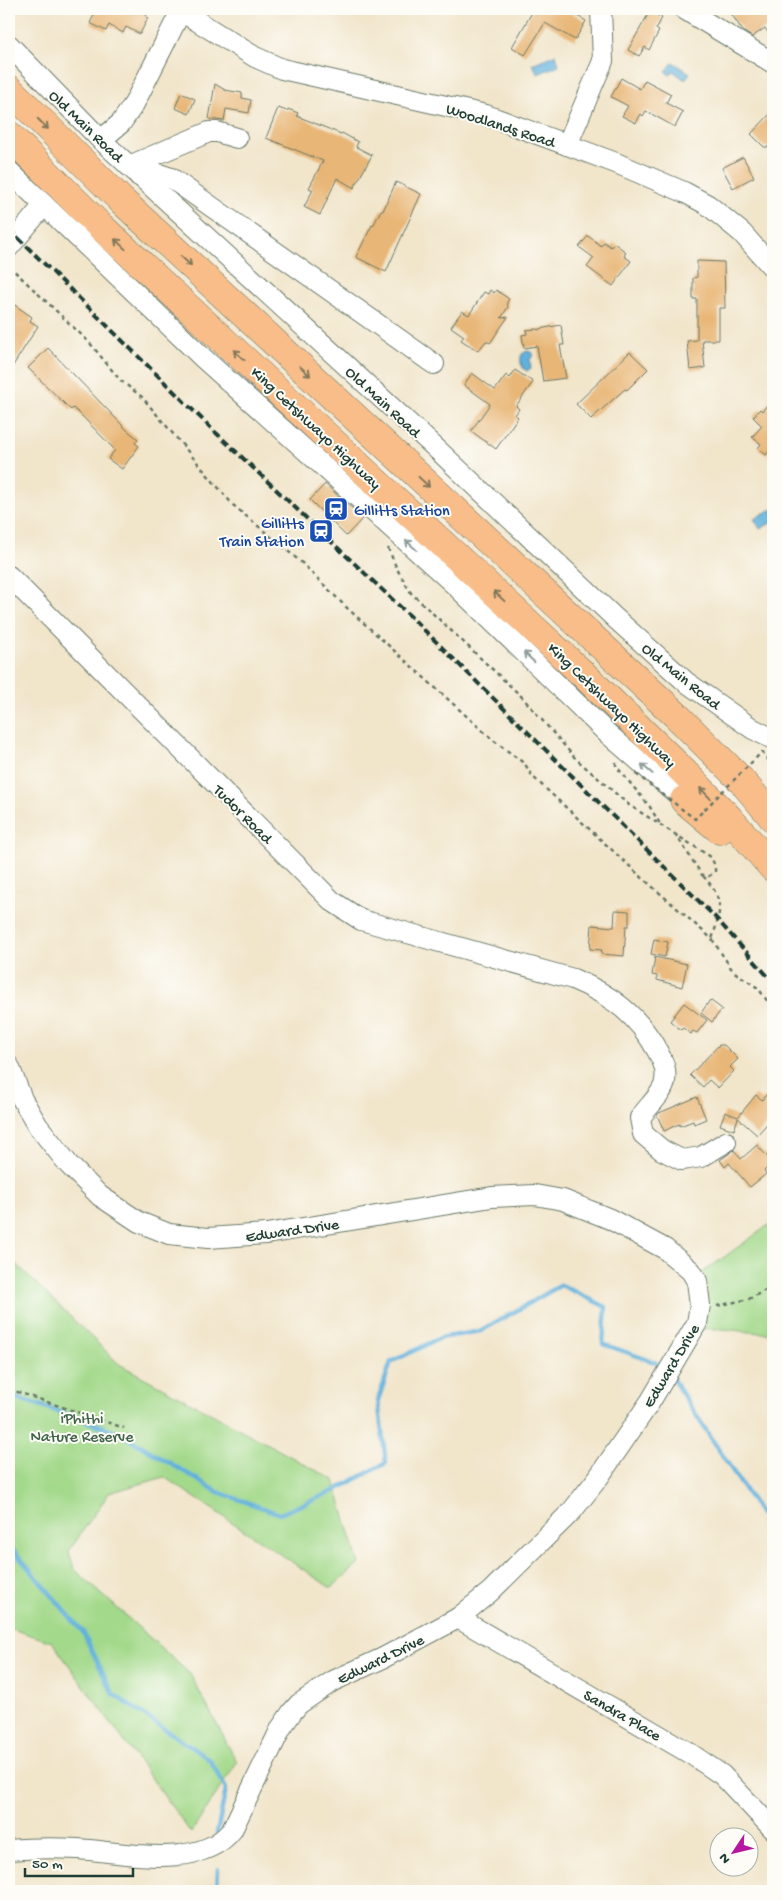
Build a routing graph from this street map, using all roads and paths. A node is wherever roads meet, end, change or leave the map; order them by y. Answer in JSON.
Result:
{"nodes":[{"id":1,"x":601,"y":9,"type":"edge"},
{"id":2,"x":684,"y":9,"type":"edge"},
{"id":3,"x":182,"y":10,"type":"edge"},
{"id":4,"x":9,"y":32,"type":"edge"},
{"id":5,"x":13,"y":50,"type":"edge"},
{"id":6,"x":773,"y":63,"type":"edge"},
{"id":7,"x":9,"y":89,"type":"edge"},
{"id":8,"x":9,"y":136,"type":"edge"},
{"id":9,"x":237,"y":138,"type":"dead end"},
{"id":10,"x":101,"y":140,"type":"junction"},
{"id":11,"x":567,"y":145,"type":"junction"},
{"id":12,"x":9,"y":171,"type":"edge"},
{"id":13,"x":134,"y":171,"type":"junction"},
{"id":14,"x":44,"y":205,"type":"junction"},
{"id":15,"x":9,"y":247,"type":"edge"},
{"id":16,"x":9,"y":266,"type":"edge"},
{"id":17,"x":773,"y":268,"type":"edge"},
{"id":18,"x":434,"y":364,"type":"dead end"},
{"id":19,"x":390,"y":527,"type":"junction"},
{"id":20,"x":9,"y":576,"type":"edge"},
{"id":21,"x":690,"y":730,"type":"junction"},
{"id":22,"x":773,"y":739,"type":"edge"},
{"id":23,"x":616,"y":756,"type":"dead end"},
{"id":24,"x":773,"y":766,"type":"edge"},
{"id":25,"x":630,"y":768,"type":"dead end"},
{"id":26,"x":773,"y":792,"type":"edge"},
{"id":27,"x":684,"y":800,"type":"joint"},
{"id":28,"x":773,"y":818,"type":"edge"},
{"id":29,"x":661,"y":825,"type":"junction"},
{"id":30,"x":676,"y":835,"type":"junction"},
{"id":31,"x":773,"y":868,"type":"edge"},
{"id":32,"x":773,"y":874,"type":"edge"},
{"id":33,"x":702,"y":875,"type":"junction"},
{"id":34,"x":712,"y":940,"type":"junction"},
{"id":35,"x":773,"y":1009,"type":"edge"},
{"id":36,"x":9,"y":1066,"type":"edge"},
{"id":37,"x":726,"y":1142,"type":"dead end"},
{"id":38,"x":773,"y":1286,"type":"edge"},
{"id":39,"x":700,"y":1313,"type":"junction"},
{"id":40,"x":9,"y":1389,"type":"edge"},
{"id":41,"x":124,"y":1428,"type":"dead end"},
{"id":42,"x":458,"y":1618,"type":"junction"},
{"id":43,"x":773,"y":1830,"type":"edge"},
{"id":44,"x":9,"y":1850,"type":"edge"}],
"edges":[{"from":1,"to":11,"type":"street"},
{"from":2,"to":6,"type":"street"},
{"from":3,"to":10,"type":"street"},
{"from":3,"to":11,"type":"street","name":"Woodlands Road"},
{"from":4,"to":5,"type":"street"},
{"from":5,"to":10,"type":"street","name":"Old Main Road"},
{"from":7,"to":21,"type":"highway","name":"King Cetshwayo Highway","one_way":true},
{"from":31,"to":8,"type":"highway","name":"King Cetshwayo Highway","one_way":true},
{"from":9,"to":13,"type":"street"},
{"from":10,"to":13,"type":"street","name":"Old Main Road"},
{"from":11,"to":17,"type":"street","name":"Woodlands Road"},
{"from":12,"to":14,"type":"street"},
{"from":13,"to":18,"type":"street"},
{"from":13,"to":22,"type":"street","name":"Old Main Road"},
{"from":14,"to":15,"type":"street"},
{"from":14,"to":19,"type":"street"},
{"from":16,"to":34,"type":"path"},
{"from":27,"to":19,"type":"street","one_way":true},
{"from":19,"to":29,"type":"path"},
{"from":20,"to":37,"type":"street","name":"Tudor Road"},
{"from":21,"to":26,"type":"highway"},
{"from":21,"to":28,"type":"highway","name":"King Cetshwayo Highway"},
{"from":23,"to":29,"type":"path"},
{"from":24,"to":25,"type":"path","bridge":true},
{"from":27,"to":32,"type":"highway"},
{"from":29,"to":30,"type":"path"},
{"from":30,"to":33,"type":"path"},
{"from":30,"to":33,"type":"path"},
{"from":33,"to":34,"type":"path"},
{"from":34,"to":35,"type":"path"},
{"from":36,"to":39,"type":"street","name":"Edward Drive"},
{"from":38,"to":39,"type":"path"},
{"from":39,"to":42,"type":"street","name":"Edward Drive"},
{"from":40,"to":41,"type":"path"},
{"from":42,"to":43,"type":"street","name":"Sandra Place"},
{"from":42,"to":44,"type":"street","name":"Edward Drive"}]}
